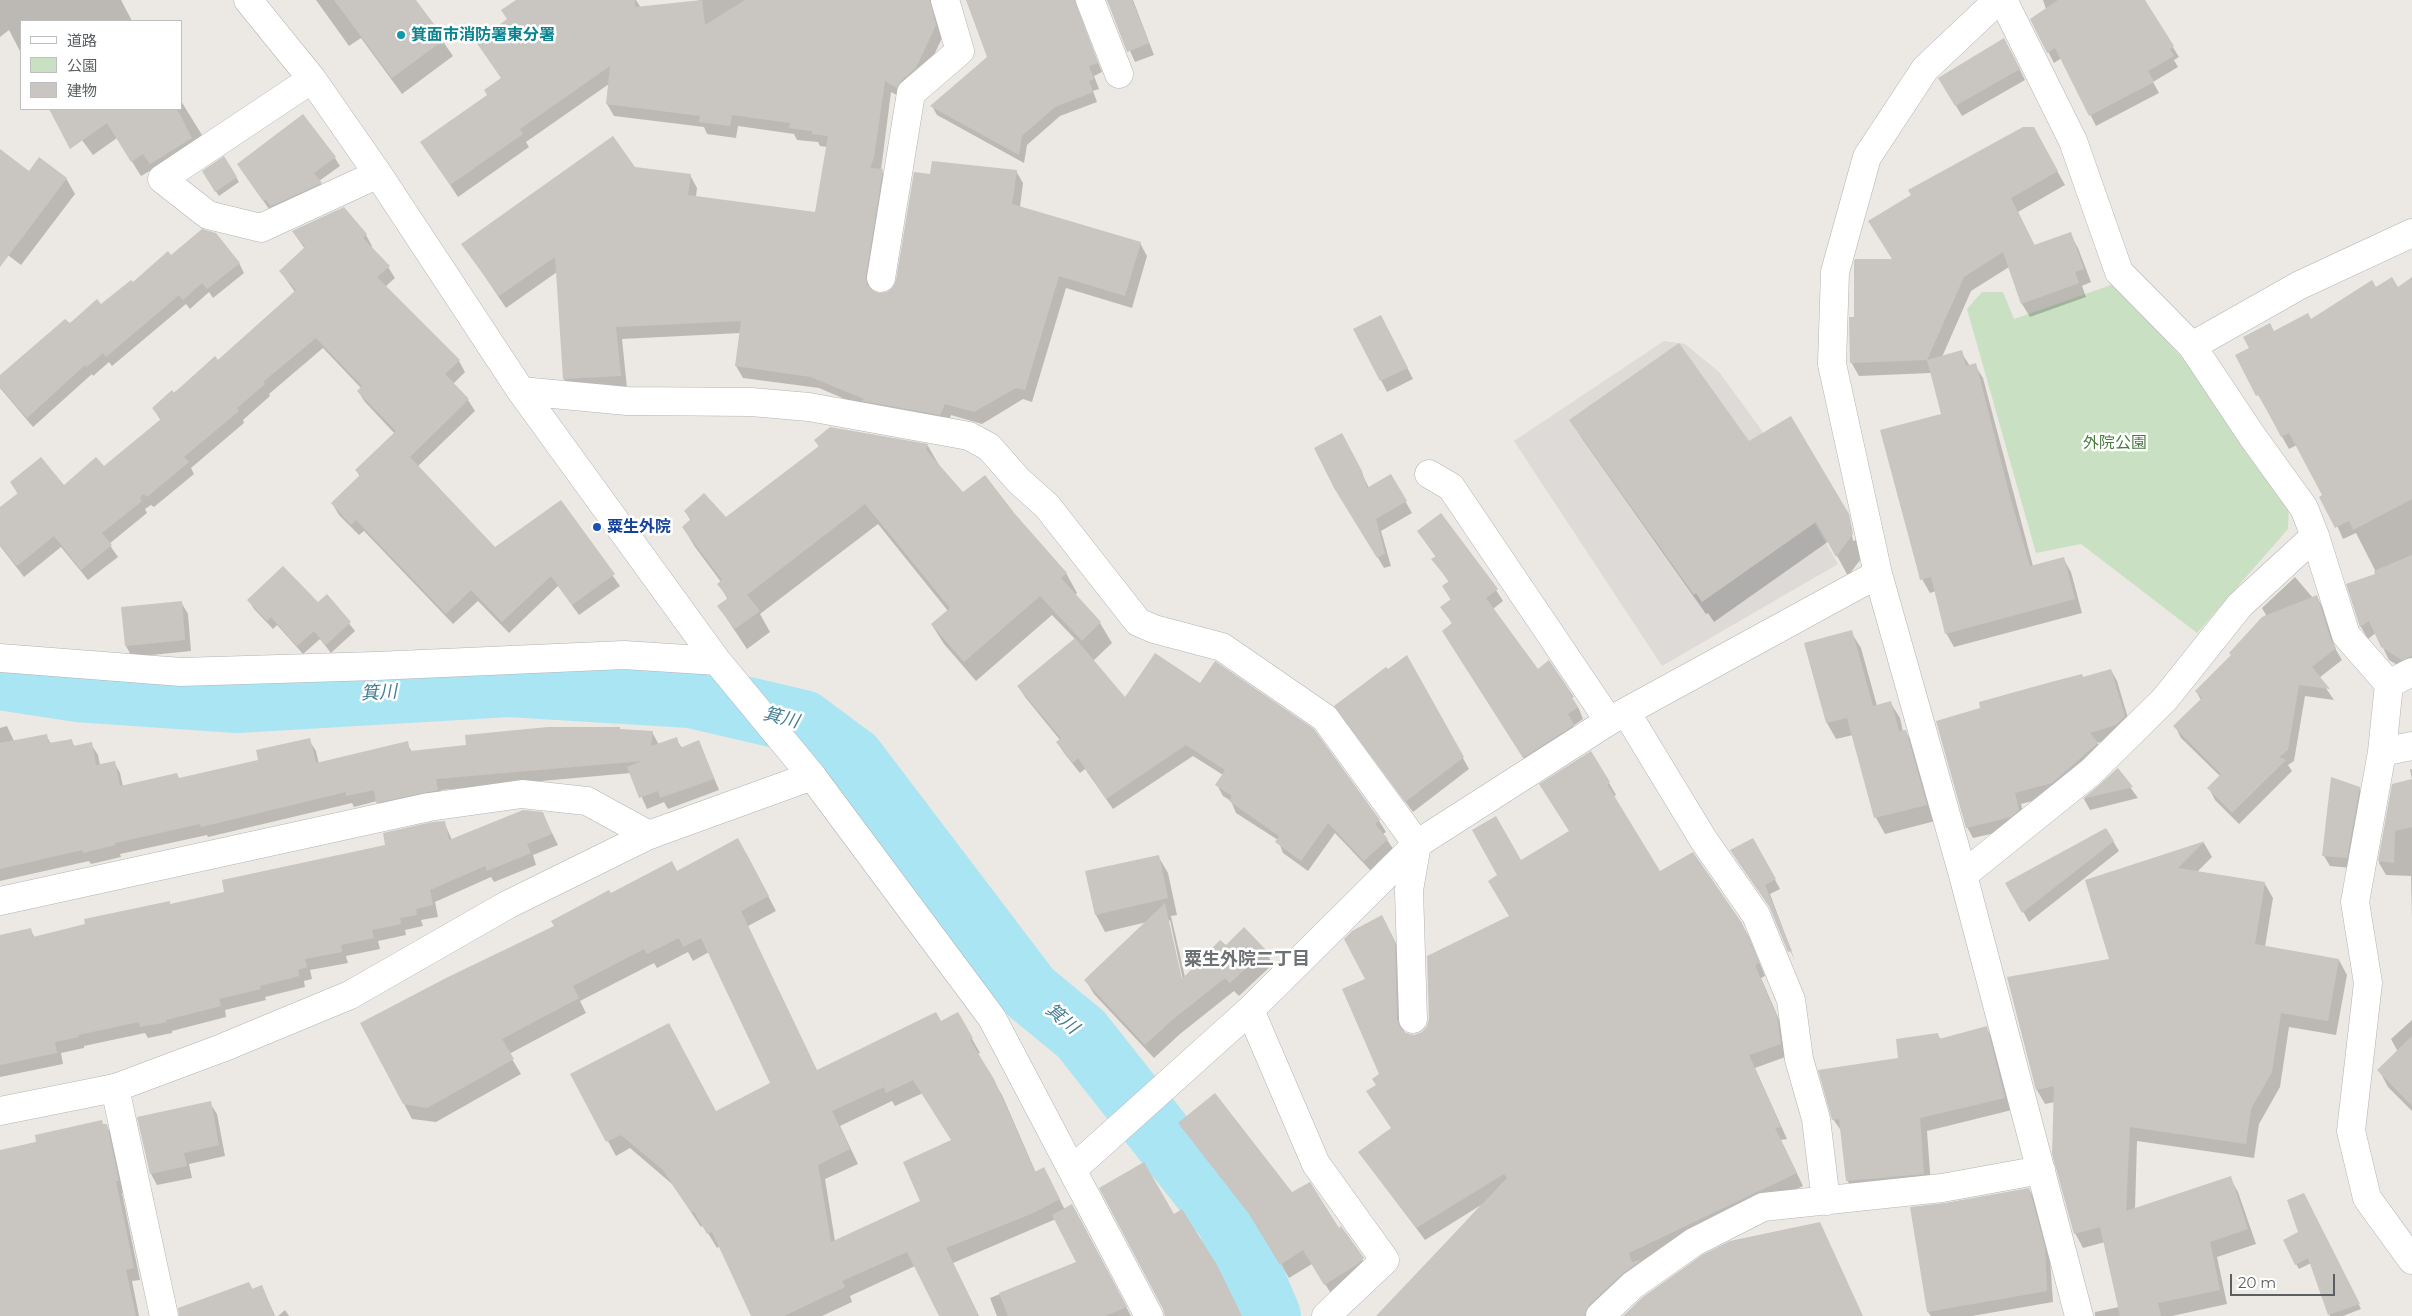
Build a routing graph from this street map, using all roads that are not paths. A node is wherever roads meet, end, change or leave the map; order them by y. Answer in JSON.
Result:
{"nodes":[{"id":1,"x":248,"y":0,"type":"edge"},
{"id":2,"x":945,"y":0,"type":"edge"},
{"id":3,"x":1090,"y":0,"type":"edge"},
{"id":4,"x":1998,"y":0,"type":"edge"},
{"id":5,"x":2003,"y":0,"type":"edge"},
{"id":6,"x":1119,"y":74,"type":"dead end"},
{"id":7,"x":312,"y":79,"type":"junction"},
{"id":8,"x":378,"y":174,"type":"junction"},
{"id":9,"x":2412,"y":233,"type":"edge"},
{"id":10,"x":881,"y":278,"type":"dead end"},
{"id":11,"x":2192,"y":346,"type":"junction"},
{"id":12,"x":521,"y":392,"type":"junction"},
{"id":13,"x":1429,"y":474,"type":"dead end"},
{"id":14,"x":2315,"y":536,"type":"junction"},
{"id":15,"x":1878,"y":574,"type":"junction"},
{"id":16,"x":0,"y":658,"type":"edge"},
{"id":17,"x":717,"y":662,"type":"junction"},
{"id":18,"x":2400,"y":678,"type":"edge"},
{"id":19,"x":1618,"y":717,"type":"junction"},
{"id":20,"x":2412,"y":746,"type":"edge"},
{"id":21,"x":2382,"y":752,"type":"junction"},
{"id":22,"x":812,"y":776,"type":"junction"},
{"id":23,"x":649,"y":835,"type":"junction"},
{"id":24,"x":1417,"y":844,"type":"junction"},
{"id":25,"x":1963,"y":875,"type":"junction"},
{"id":26,"x":0,"y":901,"type":"edge"},
{"id":27,"x":1250,"y":1010,"type":"junction"},
{"id":28,"x":1413,"y":1019,"type":"dead end"},
{"id":29,"x":115,"y":1088,"type":"junction"},
{"id":30,"x":0,"y":1111,"type":"edge"},
{"id":31,"x":1072,"y":1170,"type":"junction"},
{"id":32,"x":2041,"y":1170,"type":"junction"},
{"id":33,"x":1826,"y":1201,"type":"junction"},
{"id":34,"x":2412,"y":1260,"type":"edge"},
{"id":35,"x":1146,"y":1315,"type":"edge"},
{"id":36,"x":164,"y":1316,"type":"edge"},
{"id":37,"x":1326,"y":1316,"type":"edge"},
{"id":38,"x":1600,"y":1316,"type":"edge"},
{"id":39,"x":2079,"y":1316,"type":"edge"}],
"edges":[{"from":1,"to":7,"type":"street"},
{"from":2,"to":10,"type":"street"},
{"from":3,"to":6,"type":"street"},
{"from":4,"to":15,"type":"street"},
{"from":5,"to":11,"type":"street"},
{"from":7,"to":8,"type":"street"},
{"from":7,"to":8,"type":"street"},
{"from":8,"to":12,"type":"street"},
{"from":9,"to":11,"type":"street"},
{"from":11,"to":14,"type":"street"},
{"from":12,"to":17,"type":"street"},
{"from":12,"to":24,"type":"street"},
{"from":13,"to":19,"type":"street"},
{"from":14,"to":18,"type":"street"},
{"from":14,"to":25,"type":"street"},
{"from":15,"to":19,"type":"street"},
{"from":15,"to":25,"type":"street"},
{"from":16,"to":17,"type":"street"},
{"from":17,"to":22,"type":"street"},
{"from":18,"to":21,"type":"street"},
{"from":19,"to":24,"type":"street"},
{"from":19,"to":33,"type":"street"},
{"from":20,"to":21,"type":"street"},
{"from":21,"to":34,"type":"street"},
{"from":22,"to":23,"type":"street"},
{"from":22,"to":31,"type":"street"},
{"from":23,"to":26,"type":"street"},
{"from":23,"to":29,"type":"street"},
{"from":24,"to":27,"type":"street"},
{"from":24,"to":28,"type":"street"},
{"from":25,"to":32,"type":"street"},
{"from":27,"to":31,"type":"street"},
{"from":27,"to":37,"type":"street"},
{"from":29,"to":30,"type":"street"},
{"from":29,"to":36,"type":"street"},
{"from":31,"to":35,"type":"street"},
{"from":32,"to":33,"type":"street"},
{"from":32,"to":39,"type":"street"},
{"from":33,"to":38,"type":"street"}]}
